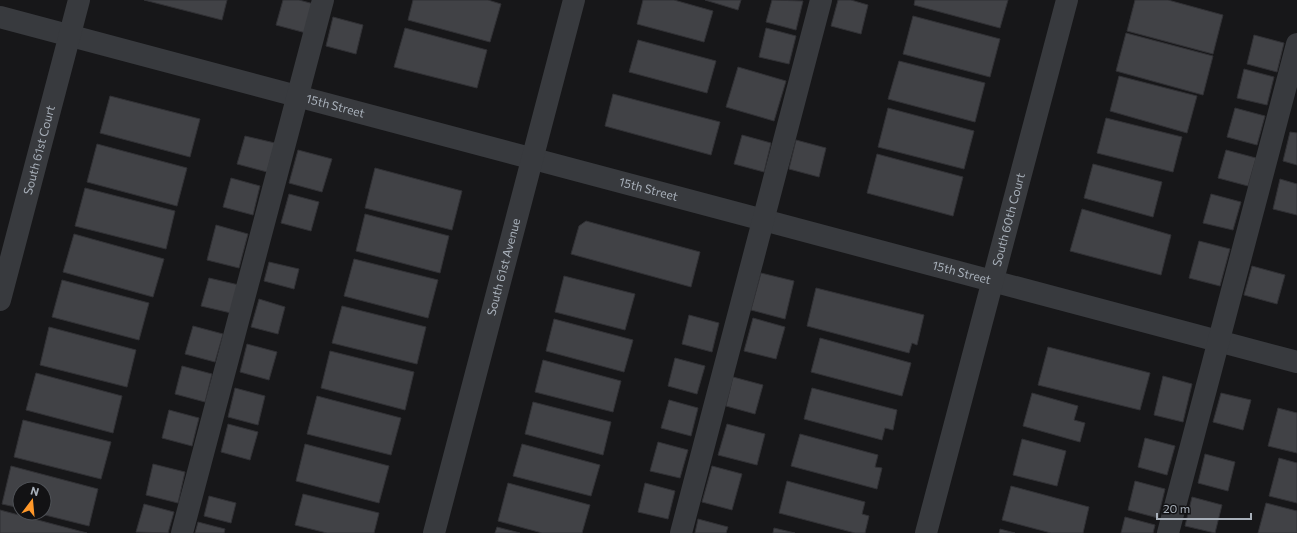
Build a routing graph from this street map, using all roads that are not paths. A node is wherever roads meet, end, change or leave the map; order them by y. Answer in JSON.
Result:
{"nodes":[{"id":1,"x":79,"y":0,"type":"edge"},
{"id":2,"x":323,"y":0,"type":"edge"},
{"id":3,"x":574,"y":0,"type":"edge"},
{"id":4,"x":821,"y":0,"type":"edge"},
{"id":5,"x":1067,"y":0,"type":"edge"},
{"id":6,"x":0,"y":17,"type":"edge"},
{"id":7,"x":70,"y":36,"type":"junction"},
{"id":8,"x":1297,"y":44,"type":"edge"},
{"id":9,"x":298,"y":96,"type":"junction"},
{"id":10,"x":532,"y":159,"type":"junction"},
{"id":11,"x":764,"y":220,"type":"junction"},
{"id":12,"x":993,"y":281,"type":"junction"},
{"id":13,"x":0,"y":300,"type":"edge"},
{"id":14,"x":1218,"y":341,"type":"junction"},
{"id":15,"x":1297,"y":362,"type":"edge"},
{"id":16,"x":182,"y":533,"type":"edge"},
{"id":17,"x":434,"y":533,"type":"edge"},
{"id":18,"x":681,"y":533,"type":"edge"},
{"id":19,"x":926,"y":533,"type":"edge"},
{"id":20,"x":1168,"y":533,"type":"edge"}],
"edges":[{"from":1,"to":7,"type":"street","name":"South 61st Court"},
{"from":2,"to":9,"type":"street"},
{"from":3,"to":10,"type":"street","name":"South 61st Avenue"},
{"from":4,"to":11,"type":"street"},
{"from":5,"to":12,"type":"street","name":"South 60th Court"},
{"from":6,"to":7,"type":"street","name":"15th Street"},
{"from":7,"to":9,"type":"street","name":"15th Street"},
{"from":7,"to":13,"type":"street","name":"South 61st Court"},
{"from":8,"to":14,"type":"street"},
{"from":9,"to":10,"type":"street","name":"15th Street"},
{"from":9,"to":16,"type":"street"},
{"from":10,"to":11,"type":"street","name":"15th Street"},
{"from":10,"to":17,"type":"street","name":"South 61st Avenue"},
{"from":11,"to":12,"type":"street","name":"15th Street"},
{"from":11,"to":18,"type":"street"},
{"from":12,"to":14,"type":"street","name":"15th Street"},
{"from":12,"to":19,"type":"street","name":"South 60th Court"},
{"from":14,"to":15,"type":"street","name":"15th Street"},
{"from":14,"to":20,"type":"street"}]}
